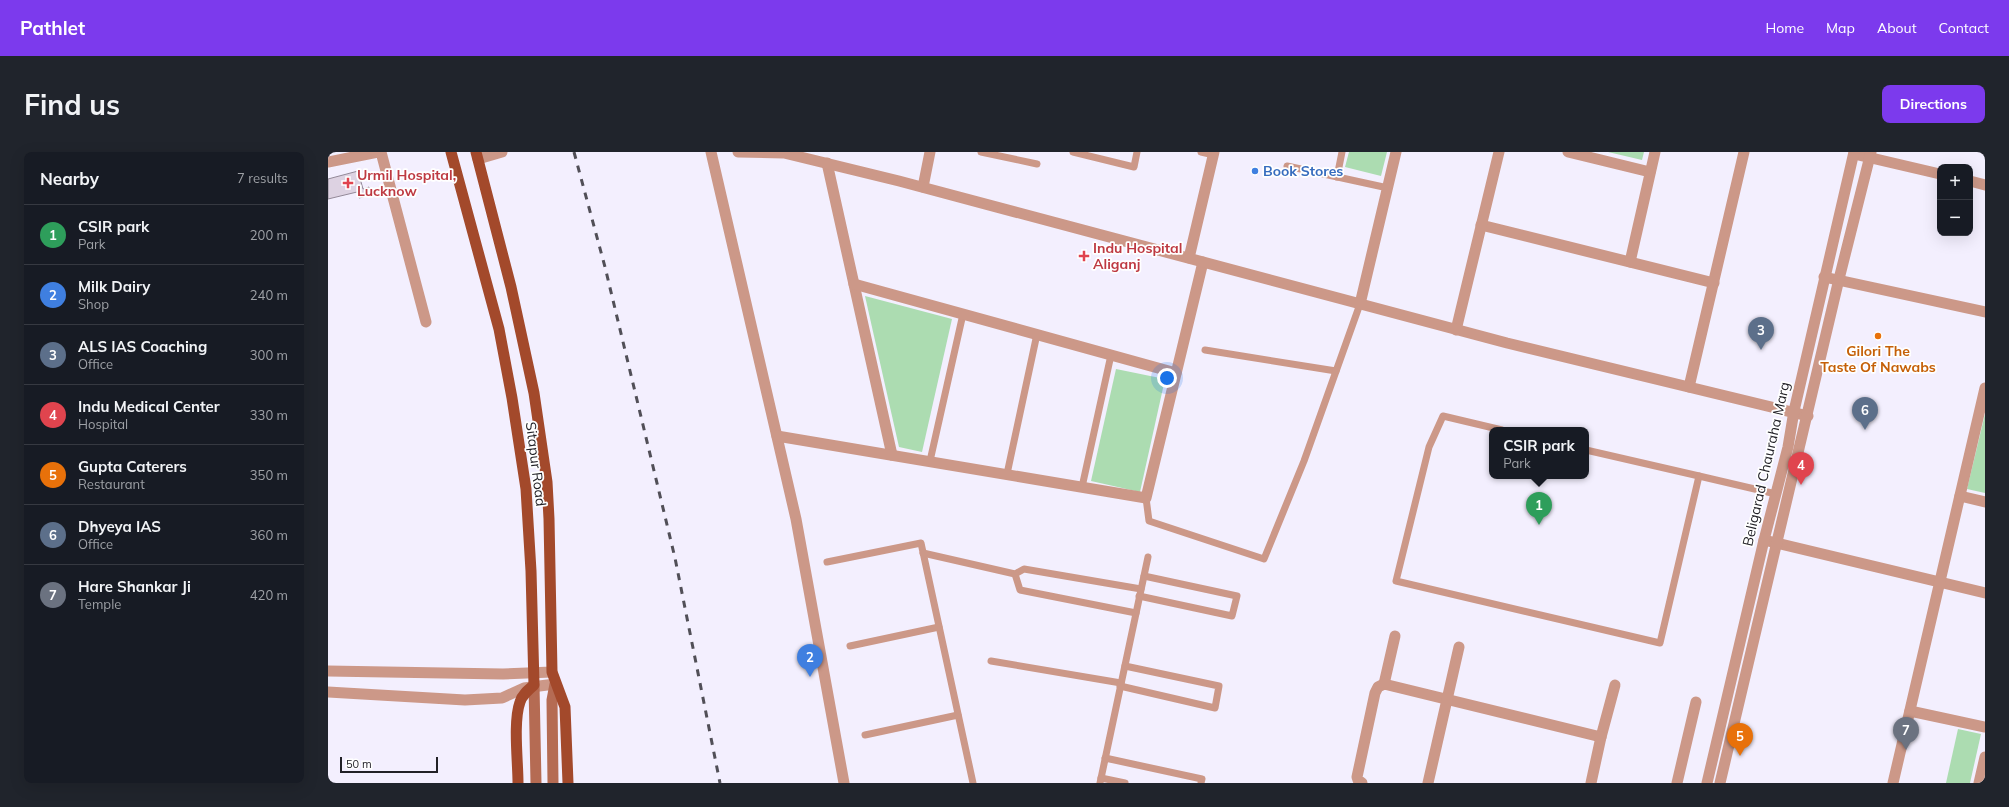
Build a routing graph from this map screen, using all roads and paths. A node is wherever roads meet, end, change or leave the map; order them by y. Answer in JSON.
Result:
{"nodes":[{"id":1,"x":380,"y":152,"type":"edge"},
{"id":2,"x":451,"y":152,"type":"edge"},
{"id":3,"x":502,"y":152,"type":"edge"},
{"id":4,"x":711,"y":152,"type":"edge"},
{"id":5,"x":738,"y":152,"type":"edge"},
{"id":6,"x":930,"y":152,"type":"edge"},
{"id":7,"x":981,"y":152,"type":"edge"},
{"id":8,"x":1073,"y":152,"type":"edge"},
{"id":9,"x":1137,"y":152,"type":"edge"},
{"id":10,"x":1201,"y":152,"type":"edge"},
{"id":11,"x":1342,"y":152,"type":"edge"},
{"id":12,"x":1396,"y":152,"type":"edge"},
{"id":13,"x":1499,"y":152,"type":"edge"},
{"id":14,"x":1568,"y":152,"type":"edge"},
{"id":15,"x":1654,"y":152,"type":"edge"},
{"id":16,"x":1744,"y":152,"type":"edge"},
{"id":17,"x":1854,"y":153,"type":"edge"},
{"id":18,"x":1214,"y":154,"type":"edge"},
{"id":19,"x":1870,"y":154,"type":"edge"},
{"id":20,"x":477,"y":156,"type":"edge"},
{"id":21,"x":328,"y":162,"type":"edge"},
{"id":22,"x":827,"y":163,"type":"junction"},
{"id":23,"x":1037,"y":164,"type":"dead end"},
{"id":24,"x":1288,"y":166,"type":"dead end"},
{"id":25,"x":1650,"y":172,"type":"junction"},
{"id":26,"x":1937,"y":173,"type":"edge"},
{"id":27,"x":1337,"y":177,"type":"junction"},
{"id":28,"x":1973,"y":182,"type":"edge"},
{"id":29,"x":1985,"y":185,"type":"edge"},
{"id":30,"x":923,"y":187,"type":"junction"},
{"id":31,"x":1388,"y":188,"type":"junction"},
{"id":32,"x":1481,"y":225,"type":"junction"},
{"id":33,"x":1189,"y":258,"type":"junction"},
{"id":34,"x":1203,"y":262,"type":"junction"},
{"id":35,"x":1630,"y":262,"type":"junction"},
{"id":36,"x":1824,"y":277,"type":"junction"},
{"id":37,"x":1839,"y":279,"type":"junction"},
{"id":38,"x":1714,"y":283,"type":"junction"},
{"id":39,"x":854,"y":284,"type":"junction"},
{"id":40,"x":1360,"y":304,"type":"junction"},
{"id":41,"x":1985,"y":312,"type":"edge"},
{"id":42,"x":963,"y":314,"type":"junction"},
{"id":43,"x":426,"y":322,"type":"dead end"},
{"id":44,"x":1456,"y":330,"type":"junction"},
{"id":45,"x":1037,"y":334,"type":"junction"},
{"id":46,"x":1205,"y":350,"type":"dead end"},
{"id":47,"x":1111,"y":355,"type":"junction"},
{"id":48,"x":1336,"y":371,"type":"junction"},
{"id":49,"x":1176,"y":373,"type":"junction"},
{"id":50,"x":1689,"y":387,"type":"junction"},
{"id":51,"x":1985,"y":388,"type":"edge"},
{"id":52,"x":1983,"y":402,"type":"edge"},
{"id":53,"x":1794,"y":411,"type":"junction"},
{"id":54,"x":1808,"y":416,"type":"junction"},
{"id":55,"x":1489,"y":427,"type":"edge"},
{"id":56,"x":777,"y":436,"type":"junction"},
{"id":57,"x":1589,"y":451,"type":"edge"},
{"id":58,"x":892,"y":455,"type":"junction"},
{"id":59,"x":930,"y":461,"type":"junction"},
{"id":60,"x":1007,"y":474,"type":"junction"},
{"id":61,"x":1699,"y":476,"type":"junction"},
{"id":62,"x":1082,"y":487,"type":"junction"},
{"id":63,"x":1776,"y":494,"type":"junction"},
{"id":64,"x":1960,"y":496,"type":"junction"},
{"id":65,"x":1146,"y":498,"type":"junction"},
{"id":66,"x":1985,"y":502,"type":"edge"},
{"id":67,"x":1764,"y":540,"type":"junction"},
{"id":68,"x":1778,"y":542,"type":"junction"},
{"id":69,"x":923,"y":553,"type":"junction"},
{"id":70,"x":1148,"y":557,"type":"dead end"},
{"id":71,"x":827,"y":562,"type":"dead end"},
{"id":72,"x":1016,"y":574,"type":"junction"},
{"id":73,"x":1144,"y":576,"type":"junction"},
{"id":74,"x":1941,"y":582,"type":"junction"},
{"id":75,"x":1140,"y":593,"type":"junction"},
{"id":76,"x":1985,"y":593,"type":"edge"},
{"id":77,"x":1136,"y":613,"type":"junction"},
{"id":78,"x":939,"y":627,"type":"junction"},
{"id":79,"x":1395,"y":636,"type":"dead end"},
{"id":80,"x":850,"y":646,"type":"dead end"},
{"id":81,"x":1459,"y":647,"type":"dead end"},
{"id":82,"x":991,"y":660,"type":"dead end"},
{"id":83,"x":1125,"y":666,"type":"junction"},
{"id":84,"x":328,"y":671,"type":"edge"},
{"id":85,"x":552,"y":672,"type":"junction"},
{"id":86,"x":533,"y":673,"type":"junction"},
{"id":87,"x":555,"y":684,"type":"junction"},
{"id":88,"x":1121,"y":684,"type":"junction"},
{"id":89,"x":1384,"y":684,"type":"junction"},
{"id":90,"x":534,"y":685,"type":"junction"},
{"id":91,"x":1615,"y":685,"type":"dead end"},
{"id":92,"x":328,"y":692,"type":"edge"},
{"id":93,"x":1447,"y":698,"type":"junction"},
{"id":94,"x":1696,"y":702,"type":"dead end"},
{"id":95,"x":1910,"y":711,"type":"junction"},
{"id":96,"x":958,"y":715,"type":"junction"},
{"id":97,"x":1985,"y":727,"type":"edge"},
{"id":98,"x":865,"y":735,"type":"dead end"},
{"id":99,"x":1601,"y":737,"type":"junction"},
{"id":100,"x":1985,"y":757,"type":"edge"},
{"id":101,"x":1105,"y":758,"type":"junction"},
{"id":102,"x":1101,"y":780,"type":"edge"},
{"id":103,"x":518,"y":783,"type":"edge"},
{"id":104,"x":536,"y":783,"type":"edge"},
{"id":105,"x":553,"y":783,"type":"edge"},
{"id":106,"x":568,"y":783,"type":"edge"},
{"id":107,"x":844,"y":783,"type":"edge"},
{"id":108,"x":973,"y":783,"type":"edge"},
{"id":109,"x":1124,"y":783,"type":"edge"},
{"id":110,"x":1201,"y":783,"type":"edge"},
{"id":111,"x":1362,"y":783,"type":"edge"},
{"id":112,"x":1428,"y":783,"type":"edge"},
{"id":113,"x":1591,"y":783,"type":"edge"},
{"id":114,"x":1677,"y":783,"type":"edge"},
{"id":115,"x":1707,"y":783,"type":"edge"},
{"id":116,"x":1720,"y":783,"type":"edge"},
{"id":117,"x":1893,"y":783,"type":"edge"},
{"id":118,"x":1979,"y":783,"type":"edge"}],
"edges":[{"from":1,"to":21,"type":"street"},
{"from":1,"to":43,"type":"street"},
{"from":2,"to":86,"type":"main road","name":"Sitapur Road"},
{"from":3,"to":20,"type":"street"},
{"from":4,"to":56,"type":"street"},
{"from":5,"to":22,"type":"street"},
{"from":6,"to":30,"type":"street"},
{"from":7,"to":23,"type":"lane"},
{"from":8,"to":9,"type":"lane"},
{"from":10,"to":18,"type":"lane"},
{"from":11,"to":27,"type":"lane"},
{"from":12,"to":31,"type":"street"},
{"from":13,"to":32,"type":"street"},
{"from":14,"to":25,"type":"street"},
{"from":15,"to":25,"type":"street"},
{"from":16,"to":38,"type":"street"},
{"from":17,"to":19,"type":"street"},
{"from":17,"to":36,"type":"street","name":"Beligarad Chauraha Marg"},
{"from":18,"to":33,"type":"street"},
{"from":19,"to":26,"type":"street"},
{"from":19,"to":37,"type":"street"},
{"from":20,"to":85,"type":"main road","name":"Sitapur Road"},
{"from":22,"to":30,"type":"street"},
{"from":22,"to":39,"type":"street"},
{"from":24,"to":27,"type":"lane"},
{"from":25,"to":35,"type":"street"},
{"from":27,"to":31,"type":"lane"},
{"from":28,"to":29,"type":"street"},
{"from":30,"to":33,"type":"street"},
{"from":31,"to":40,"type":"street"},
{"from":32,"to":35,"type":"street"},
{"from":32,"to":44,"type":"street"},
{"from":33,"to":34,"type":"street"},
{"from":34,"to":40,"type":"street"},
{"from":34,"to":49,"type":"street"},
{"from":35,"to":38,"type":"street"},
{"from":36,"to":37,"type":"street"},
{"from":36,"to":53,"type":"street","name":"Beligarad Chauraha Marg"},
{"from":37,"to":41,"type":"street"},
{"from":37,"to":54,"type":"street"},
{"from":38,"to":50,"type":"street"},
{"from":39,"to":42,"type":"street"},
{"from":39,"to":58,"type":"street"},
{"from":40,"to":44,"type":"street"},
{"from":40,"to":48,"type":"lane"},
{"from":42,"to":45,"type":"street"},
{"from":42,"to":59,"type":"lane"},
{"from":44,"to":50,"type":"street"},
{"from":45,"to":47,"type":"street"},
{"from":45,"to":60,"type":"lane"},
{"from":46,"to":48,"type":"lane"},
{"from":47,"to":49,"type":"street"},
{"from":47,"to":62,"type":"lane"},
{"from":48,"to":65,"type":"lane"},
{"from":49,"to":65,"type":"street"},
{"from":50,"to":53,"type":"street"},
{"from":51,"to":52,"type":"street"},
{"from":52,"to":64,"type":"street"},
{"from":53,"to":54,"type":"street"},
{"from":53,"to":63,"type":"street","name":"Beligarad Chauraha Marg"},
{"from":54,"to":68,"type":"street"},
{"from":55,"to":61,"type":"lane"},
{"from":56,"to":58,"type":"street"},
{"from":56,"to":107,"type":"street"},
{"from":57,"to":61,"type":"lane"},
{"from":58,"to":59,"type":"street"},
{"from":59,"to":60,"type":"street"},
{"from":60,"to":62,"type":"street"},
{"from":61,"to":63,"type":"lane"},
{"from":62,"to":65,"type":"street"},
{"from":63,"to":67,"type":"street","name":"Beligarad Chauraha Marg"},
{"from":64,"to":66,"type":"street"},
{"from":64,"to":74,"type":"street"},
{"from":67,"to":68,"type":"street"},
{"from":67,"to":115,"type":"street","name":"Beligarad Chauraha Marg"},
{"from":68,"to":74,"type":"street"},
{"from":68,"to":116,"type":"street"},
{"from":69,"to":71,"type":"lane"},
{"from":69,"to":72,"type":"lane"},
{"from":69,"to":78,"type":"lane"},
{"from":70,"to":73,"type":"lane"},
{"from":72,"to":75,"type":"lane"},
{"from":72,"to":77,"type":"lane"},
{"from":73,"to":75,"type":"lane"},
{"from":73,"to":75,"type":"lane"},
{"from":74,"to":76,"type":"street"},
{"from":74,"to":95,"type":"street"},
{"from":75,"to":77,"type":"lane"},
{"from":77,"to":83,"type":"lane"},
{"from":78,"to":80,"type":"lane"},
{"from":78,"to":96,"type":"lane"},
{"from":79,"to":89,"type":"street"},
{"from":81,"to":93,"type":"street"},
{"from":82,"to":88,"type":"lane"},
{"from":83,"to":88,"type":"lane"},
{"from":83,"to":88,"type":"lane"},
{"from":84,"to":86,"type":"street"},
{"from":85,"to":86,"type":"street"},
{"from":85,"to":87,"type":"main road","name":"Sitapur Road"},
{"from":86,"to":90,"type":"main road","name":"Sitapur Road"},
{"from":87,"to":90,"type":"street"},
{"from":87,"to":105,"type":"main road"},
{"from":87,"to":106,"type":"main road","name":"Sitapur Road"},
{"from":88,"to":101,"type":"lane"},
{"from":89,"to":93,"type":"street"},
{"from":89,"to":111,"type":"street"},
{"from":90,"to":92,"type":"street"},
{"from":90,"to":103,"type":"main road"},
{"from":90,"to":104,"type":"main road"},
{"from":91,"to":99,"type":"street"},
{"from":93,"to":99,"type":"street"},
{"from":93,"to":112,"type":"street"},
{"from":94,"to":114,"type":"street"},
{"from":95,"to":97,"type":"street"},
{"from":95,"to":117,"type":"street"},
{"from":96,"to":98,"type":"lane"},
{"from":96,"to":108,"type":"lane"},
{"from":99,"to":113,"type":"street"},
{"from":100,"to":118,"type":"street"},
{"from":101,"to":102,"type":"lane"},
{"from":101,"to":110,"type":"lane"},
{"from":102,"to":109,"type":"lane"}]}
